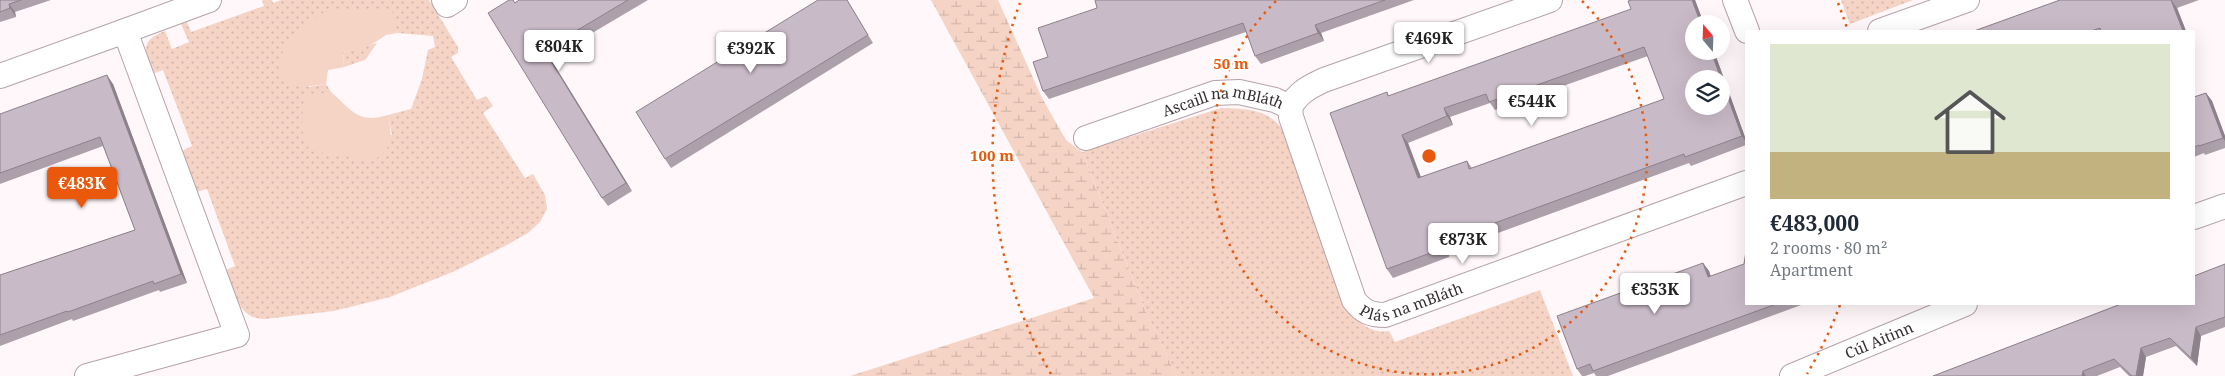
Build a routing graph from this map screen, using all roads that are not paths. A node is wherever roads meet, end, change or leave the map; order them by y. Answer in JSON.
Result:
{"nodes":[{"id":1,"x":209,"y":0,"type":"edge"},
{"id":2,"x":444,"y":0,"type":"edge"},
{"id":3,"x":455,"y":0,"type":"edge"},
{"id":4,"x":1550,"y":0,"type":"edge"},
{"id":5,"x":1735,"y":0,"type":"edge"},
{"id":6,"x":1967,"y":0,"type":"edge"},
{"id":7,"x":1747,"y":30,"type":"edge"},
{"id":8,"x":1883,"y":30,"type":"edge"},
{"id":9,"x":125,"y":31,"type":"junction"},
{"id":10,"x":0,"y":76,"type":"edge"},
{"id":11,"x":1290,"y":107,"type":"junction"},
{"id":12,"x":1086,"y":138,"type":"dead end"},
{"id":13,"x":1745,"y":183,"type":"edge"},
{"id":14,"x":2225,"y":206,"type":"edge"},
{"id":15,"x":2195,"y":217,"type":"edge"},
{"id":16,"x":1963,"y":305,"type":"edge"},
{"id":17,"x":87,"y":376,"type":"edge"},
{"id":18,"x":1792,"y":376,"type":"edge"}],
"edges":[{"from":1,"to":9,"type":"street"},
{"from":2,"to":3,"type":"street"},
{"from":4,"to":11,"type":"street","name":"Ascaill na mBláth"},
{"from":5,"to":7,"type":"street"},
{"from":6,"to":8,"type":"street"},
{"from":9,"to":10,"type":"street"},
{"from":9,"to":17,"type":"street"},
{"from":11,"to":12,"type":"street","name":"Ascaill na mBláth"},
{"from":11,"to":13,"type":"street","name":"Plás na mBláth"},
{"from":14,"to":15,"type":"street"},
{"from":16,"to":18,"type":"street","name":"Cúl Aitinn"}]}
